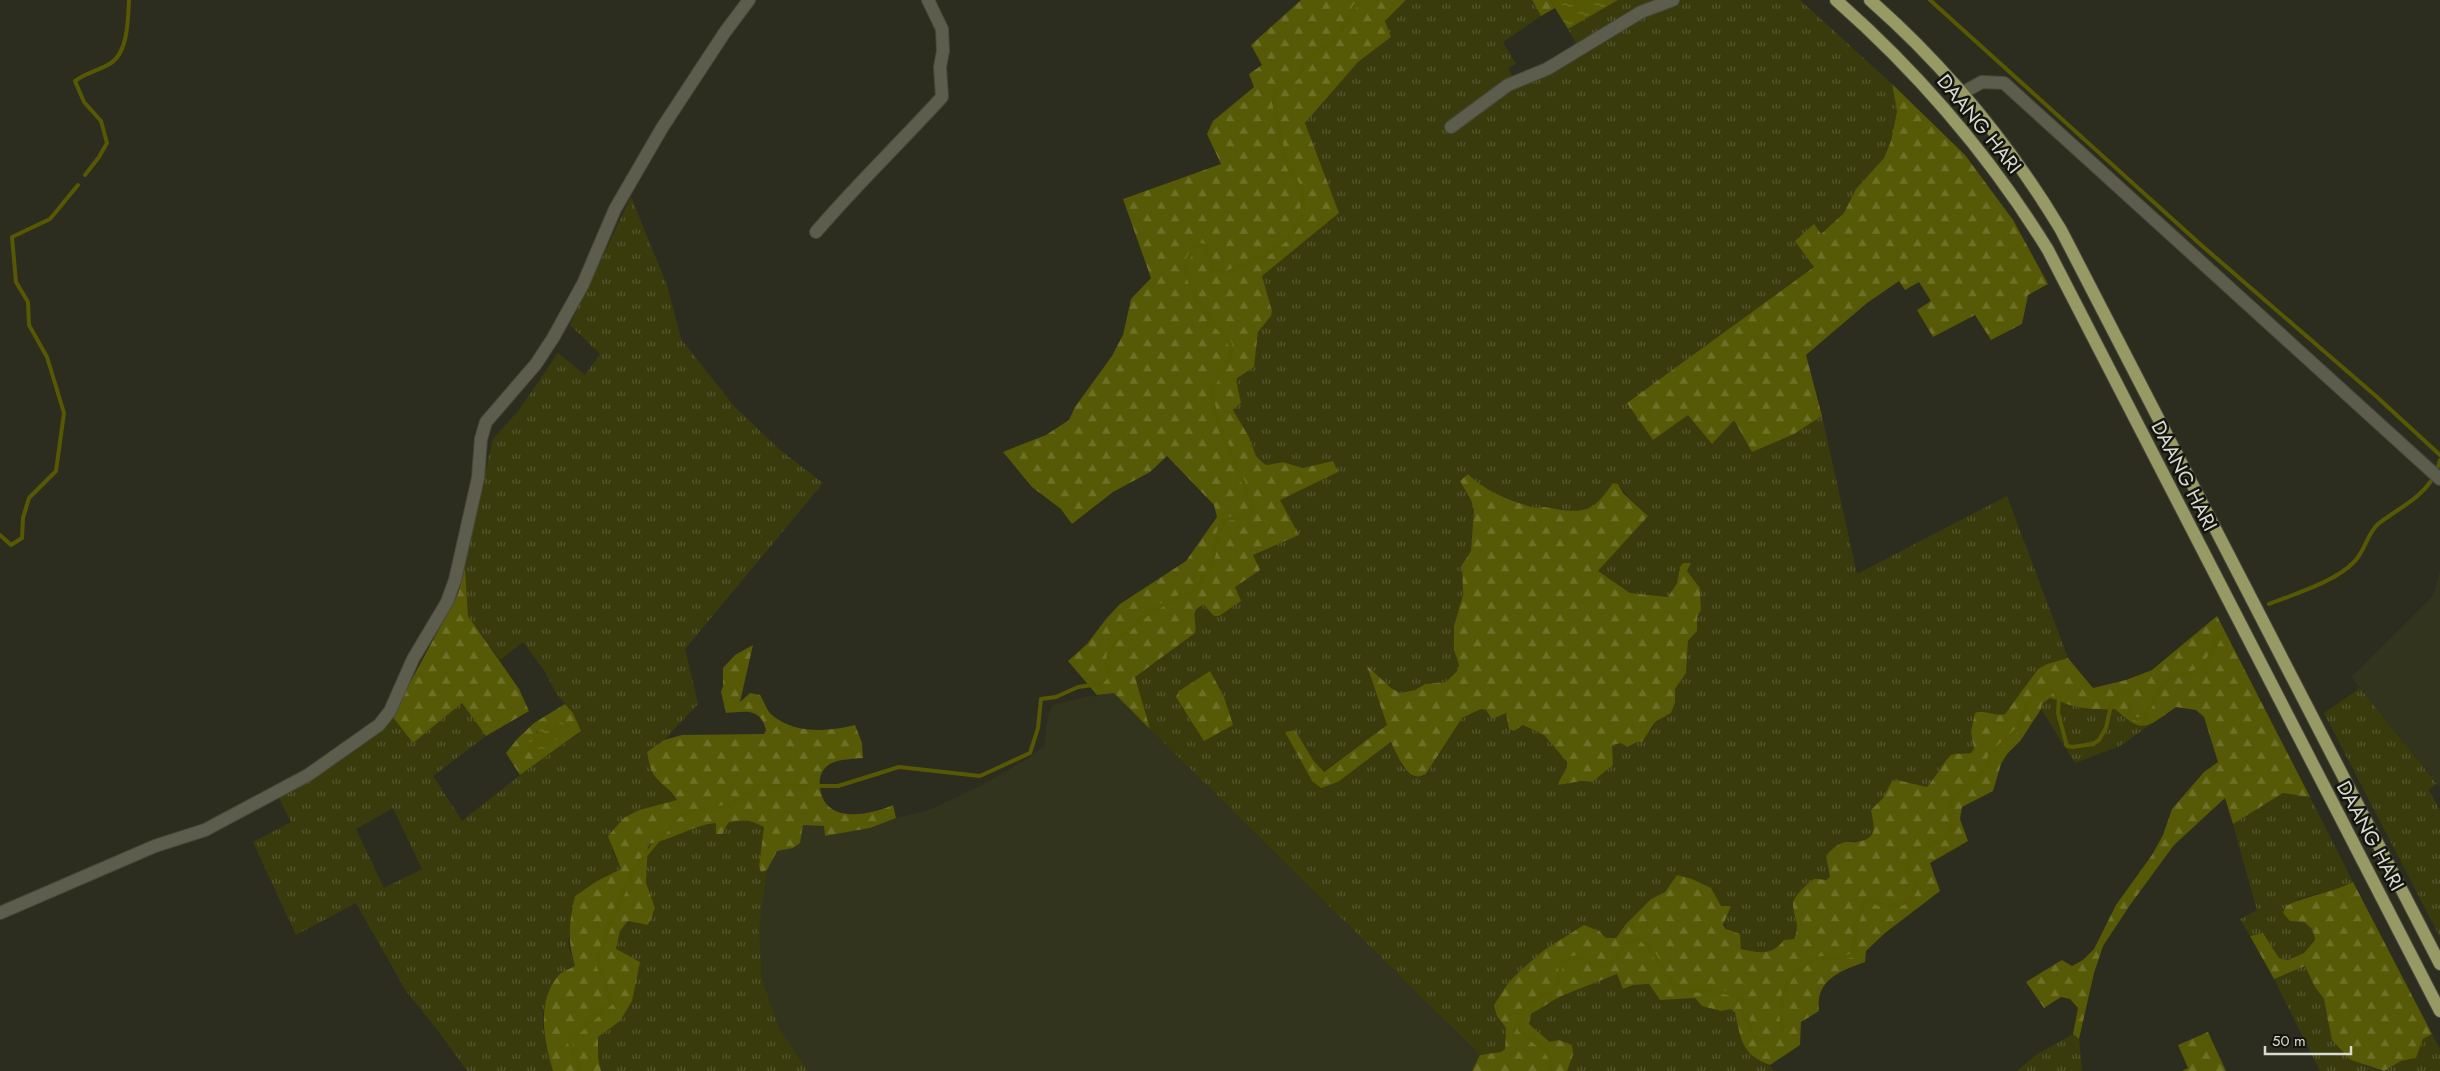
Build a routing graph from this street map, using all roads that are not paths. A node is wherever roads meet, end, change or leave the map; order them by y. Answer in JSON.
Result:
{"nodes":[{"id":1,"x":748,"y":0,"type":"edge"},
{"id":2,"x":928,"y":0,"type":"edge"},
{"id":3,"x":1673,"y":0,"type":"edge"},
{"id":4,"x":1836,"y":0,"type":"edge"},
{"id":5,"x":1870,"y":0,"type":"edge"},
{"id":6,"x":1962,"y":93,"type":"junction"},
{"id":7,"x":1451,"y":127,"type":"dead end"},
{"id":8,"x":816,"y":232,"type":"dead end"},
{"id":9,"x":2440,"y":479,"type":"edge"},
{"id":10,"x":2408,"y":903,"type":"junction"},
{"id":11,"x":0,"y":913,"type":"edge"},
{"id":12,"x":2390,"y":913,"type":"junction"},
{"id":13,"x":2440,"y":964,"type":"edge"},
{"id":14,"x":2440,"y":1011,"type":"edge"}],
"edges":[{"from":1,"to":11,"type":"street"},
{"from":2,"to":8,"type":"street"},
{"from":3,"to":7,"type":"street"},
{"from":4,"to":12,"type":"main road","name":"DAANG HARI"},
{"from":5,"to":6,"type":"main road","name":"DAANG HARI"},
{"from":6,"to":9,"type":"street"},
{"from":6,"to":10,"type":"main road","name":"DAANG HARI"},
{"from":10,"to":12,"type":"main road"},
{"from":10,"to":13,"type":"main road","name":"DAANG HARI"},
{"from":12,"to":14,"type":"main road","name":"DAANG HARI"}]}
